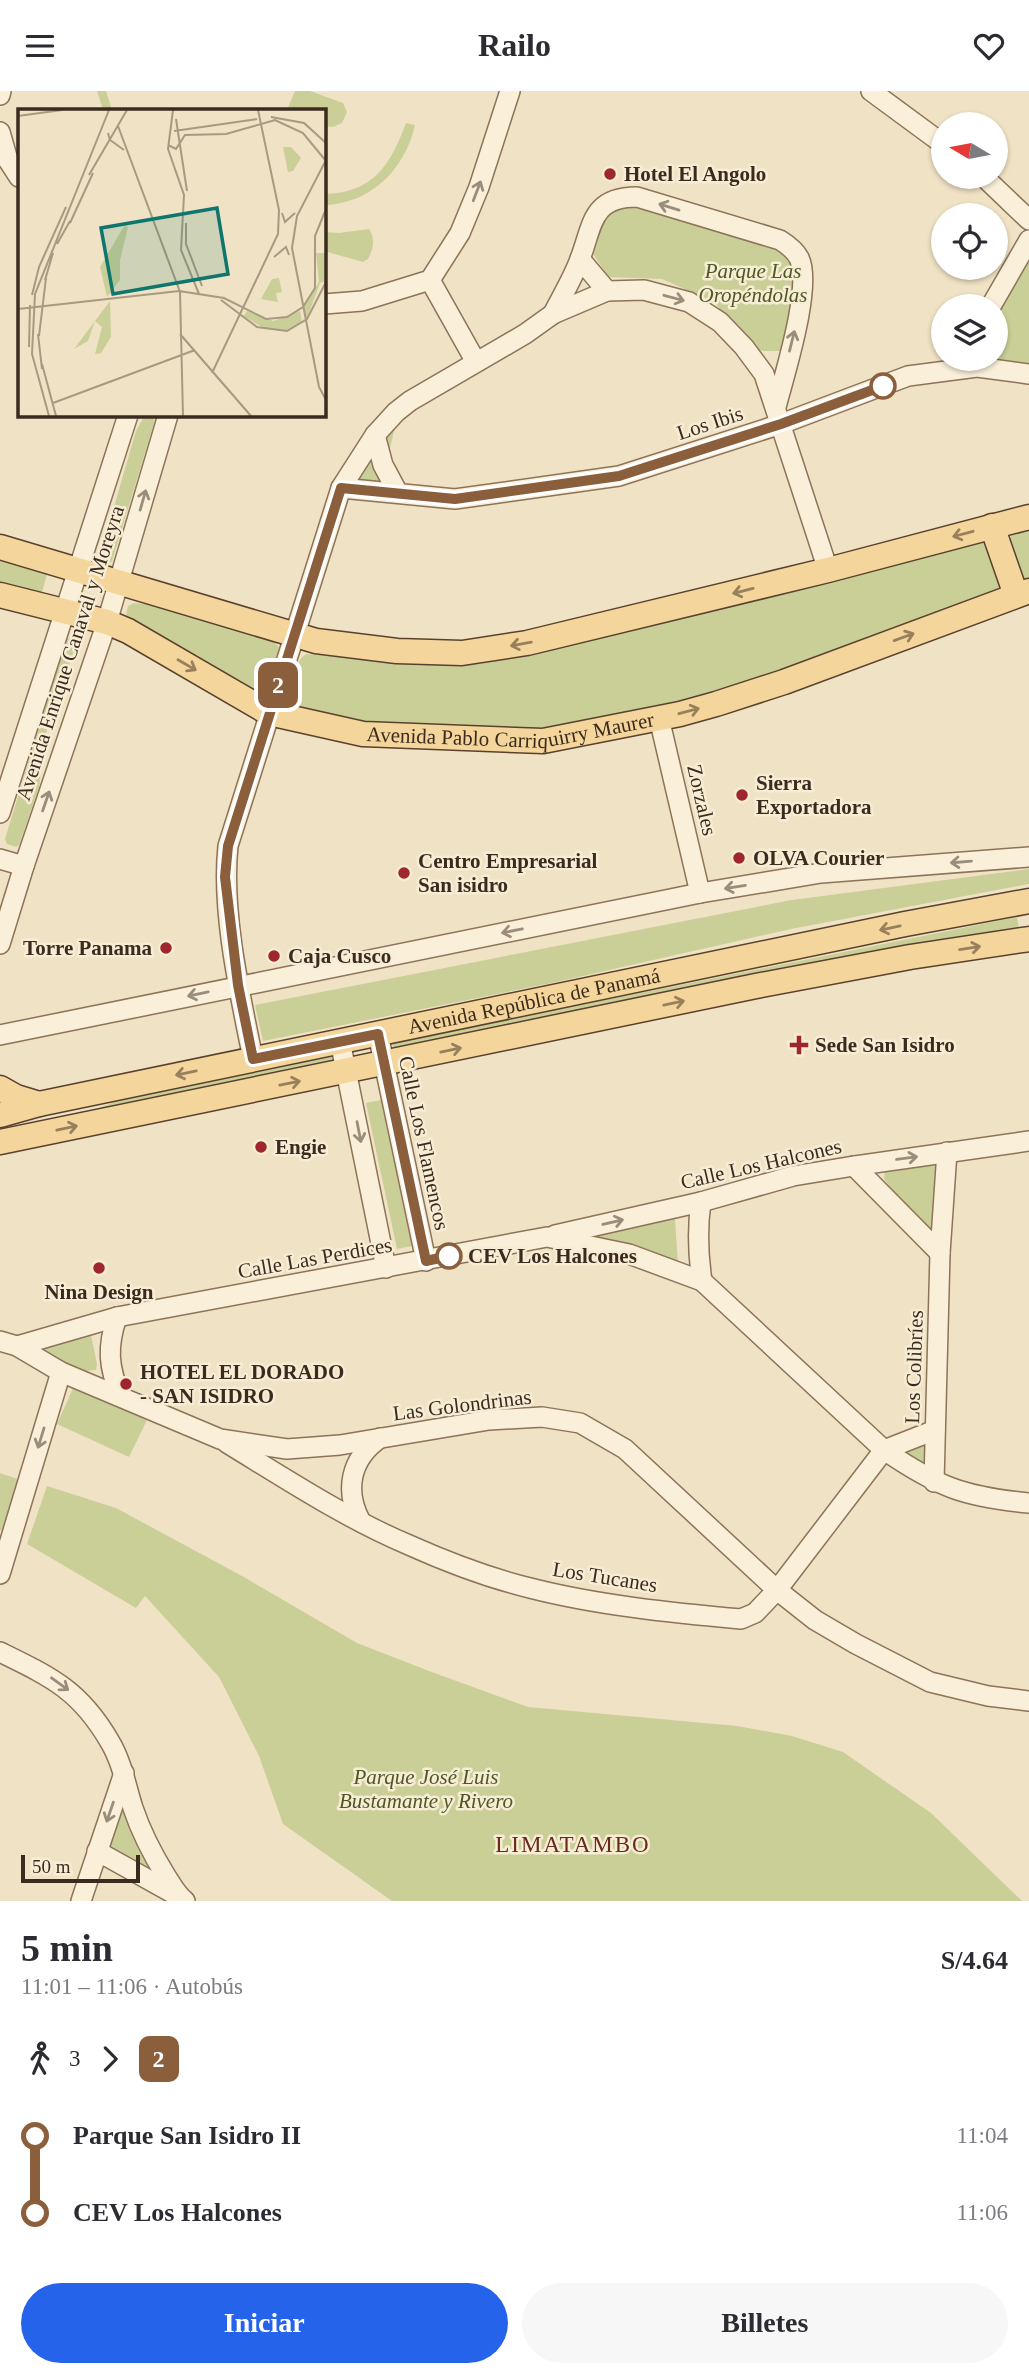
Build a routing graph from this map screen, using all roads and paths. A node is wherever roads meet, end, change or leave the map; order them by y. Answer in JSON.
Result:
{"nodes":[{"id":1,"x":510,"y":91,"type":"edge"},
{"id":2,"x":871,"y":91,"type":"edge"},
{"id":3,"x":0,"y":132,"type":"edge"},
{"id":4,"x":931,"y":135,"type":"edge"},
{"id":5,"x":18,"y":175,"type":"edge"},
{"id":6,"x":997,"y":189,"type":"edge"},
{"id":7,"x":1029,"y":220,"type":"edge"},
{"id":8,"x":1029,"y":240,"type":"edge"},
{"id":9,"x":580,"y":259,"type":"junction"},
{"id":10,"x":430,"y":280,"type":"junction"},
{"id":11,"x":607,"y":291,"type":"junction"},
{"id":12,"x":998,"y":294,"type":"edge"},
{"id":13,"x":326,"y":304,"type":"edge"},
{"id":14,"x":553,"y":314,"type":"junction"},
{"id":15,"x":476,"y":362,"type":"junction"},
{"id":16,"x":931,"y":363,"type":"edge"},
{"id":17,"x":1008,"y":370,"type":"edge"},
{"id":18,"x":933,"y":371,"type":"edge"},
{"id":19,"x":1029,"y":374,"type":"edge"},
{"id":20,"x":908,"y":376,"type":"junction"},
{"id":21,"x":778,"y":416,"type":"junction"},
{"id":22,"x":127,"y":417,"type":"edge"},
{"id":23,"x":167,"y":417,"type":"edge"},
{"id":24,"x":375,"y":435,"type":"junction"},
{"id":25,"x":341,"y":488,"type":"junction"},
{"id":26,"x":398,"y":493,"type":"junction"},
{"id":27,"x":1029,"y":517,"type":"edge"},
{"id":28,"x":992,"y":526,"type":"junction"},
{"id":29,"x":0,"y":547,"type":"edge"},
{"id":30,"x":80,"y":570,"type":"junction"},
{"id":31,"x":828,"y":570,"type":"junction"},
{"id":32,"x":119,"y":583,"type":"junction"},
{"id":33,"x":1022,"y":593,"type":"edge"},
{"id":34,"x":0,"y":595,"type":"edge"},
{"id":35,"x":66,"y":611,"type":"junction"},
{"id":36,"x":107,"y":622,"type":"junction"},
{"id":37,"x":295,"y":636,"type":"junction"},
{"id":38,"x":269,"y":713,"type":"junction"},
{"id":39,"x":659,"y":718,"type":"junction"},
{"id":40,"x":0,"y":813,"type":"edge"},
{"id":41,"x":1029,"y":857,"type":"edge"},
{"id":42,"x":0,"y":859,"type":"edge"},
{"id":43,"x":24,"y":866,"type":"junction"},
{"id":44,"x":700,"y":893,"type":"junction"},
{"id":45,"x":1029,"y":901,"type":"edge"},
{"id":46,"x":1029,"y":939,"type":"edge"},
{"id":47,"x":0,"y":944,"type":"edge"},
{"id":48,"x":238,"y":985,"type":"junction"},
{"id":49,"x":378,"y":1034,"type":"junction"},
{"id":50,"x":0,"y":1035,"type":"edge"},
{"id":51,"x":340,"y":1041,"type":"junction"},
{"id":52,"x":253,"y":1059,"type":"junction"},
{"id":53,"x":384,"y":1064,"type":"junction"},
{"id":54,"x":347,"y":1072,"type":"junction"},
{"id":55,"x":0,"y":1088,"type":"edge"},
{"id":56,"x":39,"y":1104,"type":"junction"},
{"id":57,"x":0,"y":1115,"type":"edge"},
{"id":58,"x":1029,"y":1141,"type":"edge"},
{"id":59,"x":0,"y":1142,"type":"edge"},
{"id":60,"x":947,"y":1152,"type":"junction"},
{"id":61,"x":853,"y":1166,"type":"junction"},
{"id":62,"x":701,"y":1202,"type":"junction"},
{"id":63,"x":547,"y":1237,"type":"junction"},
{"id":64,"x":940,"y":1253,"type":"junction"},
{"id":65,"x":426,"y":1261,"type":"junction"},
{"id":66,"x":386,"y":1268,"type":"junction"},
{"id":67,"x":702,"y":1281,"type":"junction"},
{"id":68,"x":117,"y":1317,"type":"junction"},
{"id":69,"x":8,"y":1343,"type":"edge"},
{"id":70,"x":61,"y":1373,"type":"junction"},
{"id":71,"x":121,"y":1396,"type":"junction"},
{"id":72,"x":935,"y":1430,"type":"junction"},
{"id":73,"x":381,"y":1438,"type":"junction"},
{"id":74,"x":220,"y":1439,"type":"junction"},
{"id":75,"x":884,"y":1450,"type":"junction"},
{"id":76,"x":934,"y":1482,"type":"junction"},
{"id":77,"x":1029,"y":1503,"type":"edge"},
{"id":78,"x":361,"y":1522,"type":"junction"},
{"id":79,"x":0,"y":1574,"type":"edge"},
{"id":80,"x":777,"y":1590,"type":"junction"},
{"id":81,"x":0,"y":1652,"type":"edge"},
{"id":82,"x":1029,"y":1701,"type":"edge"},
{"id":83,"x":124,"y":1773,"type":"junction"},
{"id":84,"x":97,"y":1851,"type":"junction"},
{"id":85,"x":182,"y":1899,"type":"edge"},
{"id":86,"x":81,"y":1901,"type":"edge"}],
"edges":[{"from":10,"to":1,"type":"street","one_way":true},
{"from":2,"to":4,"type":"street"},
{"from":3,"to":5,"type":"street"},
{"from":6,"to":7,"type":"street"},
{"from":8,"to":12,"type":"street"},
{"from":9,"to":11,"type":"street"},
{"from":9,"to":14,"type":"street"},
{"from":21,"to":9,"type":"street","one_way":true},
{"from":10,"to":13,"type":"street"},
{"from":10,"to":15,"type":"street"},
{"from":11,"to":14,"type":"street"},
{"from":11,"to":21,"type":"street","one_way":true},
{"from":14,"to":15,"type":"street"},
{"from":15,"to":24,"type":"street"},
{"from":16,"to":20,"type":"street"},
{"from":17,"to":19,"type":"street","name":"Los Ibis"},
{"from":18,"to":20,"type":"street","name":"Los Ibis"},
{"from":20,"to":21,"type":"street","name":"Los Ibis"},
{"from":21,"to":26,"type":"street","name":"Los Ibis"},
{"from":21,"to":31,"type":"street"},
{"from":22,"to":30,"type":"street","name":"Avenida Enrique Canaval y Moreyra"},
{"from":32,"to":23,"type":"street","name":"Avenida Enrique Canaval y Moreyra","one_way":true},
{"from":24,"to":25,"type":"street"},
{"from":24,"to":26,"type":"street"},
{"from":25,"to":26,"type":"street","name":"Los Ibis"},
{"from":25,"to":37,"type":"street"},
{"from":27,"to":28,"type":"main road"},
{"from":28,"to":31,"type":"main road","one_way":true},
{"from":28,"to":33,"type":"main road"},
{"from":29,"to":30,"type":"main road"},
{"from":30,"to":32,"type":"main road"},
{"from":30,"to":35,"type":"street","name":"Avenida Enrique Canaval y Moreyra"},
{"from":31,"to":37,"type":"main road","one_way":true},
{"from":32,"to":36,"type":"street","name":"Avenida Enrique Canaval y Moreyra"},
{"from":32,"to":37,"type":"main road"},
{"from":39,"to":33,"type":"main road","name":"Avenida Pablo Carriquirry Maurer","one_way":true},
{"from":34,"to":35,"type":"main road","name":"Avenida Pablo Carriquirry Maurer"},
{"from":35,"to":36,"type":"main road","name":"Avenida Pablo Carriquirry Maurer"},
{"from":35,"to":40,"type":"street","name":"Avenida Enrique Canaval y Moreyra"},
{"from":36,"to":38,"type":"main road","name":"Avenida Pablo Carriquirry Maurer","one_way":true},
{"from":43,"to":36,"type":"street","name":"Avenida Enrique Canaval y Moreyra","one_way":true},
{"from":37,"to":38,"type":"street"},
{"from":38,"to":39,"type":"main road","name":"Avenida Pablo Carriquirry Maurer"},
{"from":38,"to":48,"type":"street"},
{"from":39,"to":44,"type":"street","name":"Zorzales"},
{"from":41,"to":44,"type":"street","one_way":true},
{"from":42,"to":43,"type":"street"},
{"from":43,"to":47,"type":"street","name":"Avenida Enrique Canaval y Moreyra"},
{"from":44,"to":48,"type":"street","one_way":true},
{"from":45,"to":49,"type":"main road","name":"Avenida República de Panamá","one_way":true},
{"from":53,"to":46,"type":"main road","name":"Avenida República de Panamá","one_way":true},
{"from":48,"to":50,"type":"street","one_way":true},
{"from":48,"to":52,"type":"street"},
{"from":49,"to":51,"type":"main road","name":"Avenida República de Panamá"},
{"from":49,"to":53,"type":"street","name":"Calle Los Flamencos"},
{"from":51,"to":52,"type":"main road","name":"Avenida República de Panamá"},
{"from":51,"to":54,"type":"street"},
{"from":52,"to":56,"type":"main road","name":"Avenida República de Panamá","one_way":true},
{"from":53,"to":54,"type":"main road","name":"Avenida República de Panamá"},
{"from":53,"to":65,"type":"street","name":"Calle Los Flamencos"},
{"from":59,"to":54,"type":"main road","name":"Avenida República de Panamá","one_way":true},
{"from":54,"to":66,"type":"street","one_way":true},
{"from":55,"to":56,"type":"main road"},
{"from":56,"to":57,"type":"main road","name":"Avenida República de Panamá"},
{"from":58,"to":60,"type":"street","name":"Calle Los Halcones"},
{"from":61,"to":60,"type":"street","name":"Calle Los Halcones","one_way":true},
{"from":60,"to":64,"type":"street","name":"Los Colibríes"},
{"from":61,"to":62,"type":"street","name":"Calle Los Halcones"},
{"from":61,"to":64,"type":"street"},
{"from":63,"to":62,"type":"street","name":"Calle Los Halcones","one_way":true},
{"from":62,"to":67,"type":"street"},
{"from":63,"to":65,"type":"street","name":"Calle Las Perdices"},
{"from":63,"to":67,"type":"street","name":"Calle Las Perdices"},
{"from":64,"to":72,"type":"street","name":"Los Colibríes"},
{"from":65,"to":66,"type":"street","name":"Calle Las Perdices"},
{"from":66,"to":68,"type":"street","name":"Calle Las Perdices"},
{"from":67,"to":75,"type":"street","name":"Calle Las Perdices"},
{"from":68,"to":69,"type":"street","name":"Calle Las Perdices"},
{"from":68,"to":71,"type":"street"},
{"from":69,"to":70,"type":"street","name":"Las Golondrinas"},
{"from":70,"to":71,"type":"street","name":"Las Golondrinas"},
{"from":70,"to":79,"type":"street","one_way":true},
{"from":71,"to":74,"type":"street","name":"Las Golondrinas"},
{"from":72,"to":75,"type":"street"},
{"from":72,"to":76,"type":"street","name":"Los Colibríes"},
{"from":73,"to":74,"type":"street","name":"Las Golondrinas"},
{"from":73,"to":78,"type":"street"},
{"from":73,"to":80,"type":"street","name":"Las Golondrinas"},
{"from":74,"to":78,"type":"street","name":"Los Tucanes"},
{"from":75,"to":76,"type":"street","name":"Calle Las Perdices"},
{"from":75,"to":80,"type":"street","name":"Los Tucanes"},
{"from":76,"to":77,"type":"street","name":"Calle Las Perdices"},
{"from":78,"to":80,"type":"street","name":"Los Tucanes"},
{"from":80,"to":82,"type":"street","name":"Las Golondrinas"},
{"from":81,"to":83,"type":"street","one_way":true},
{"from":83,"to":84,"type":"street","one_way":true},
{"from":83,"to":85,"type":"street"},
{"from":84,"to":85,"type":"street"},
{"from":84,"to":86,"type":"street"}]}
